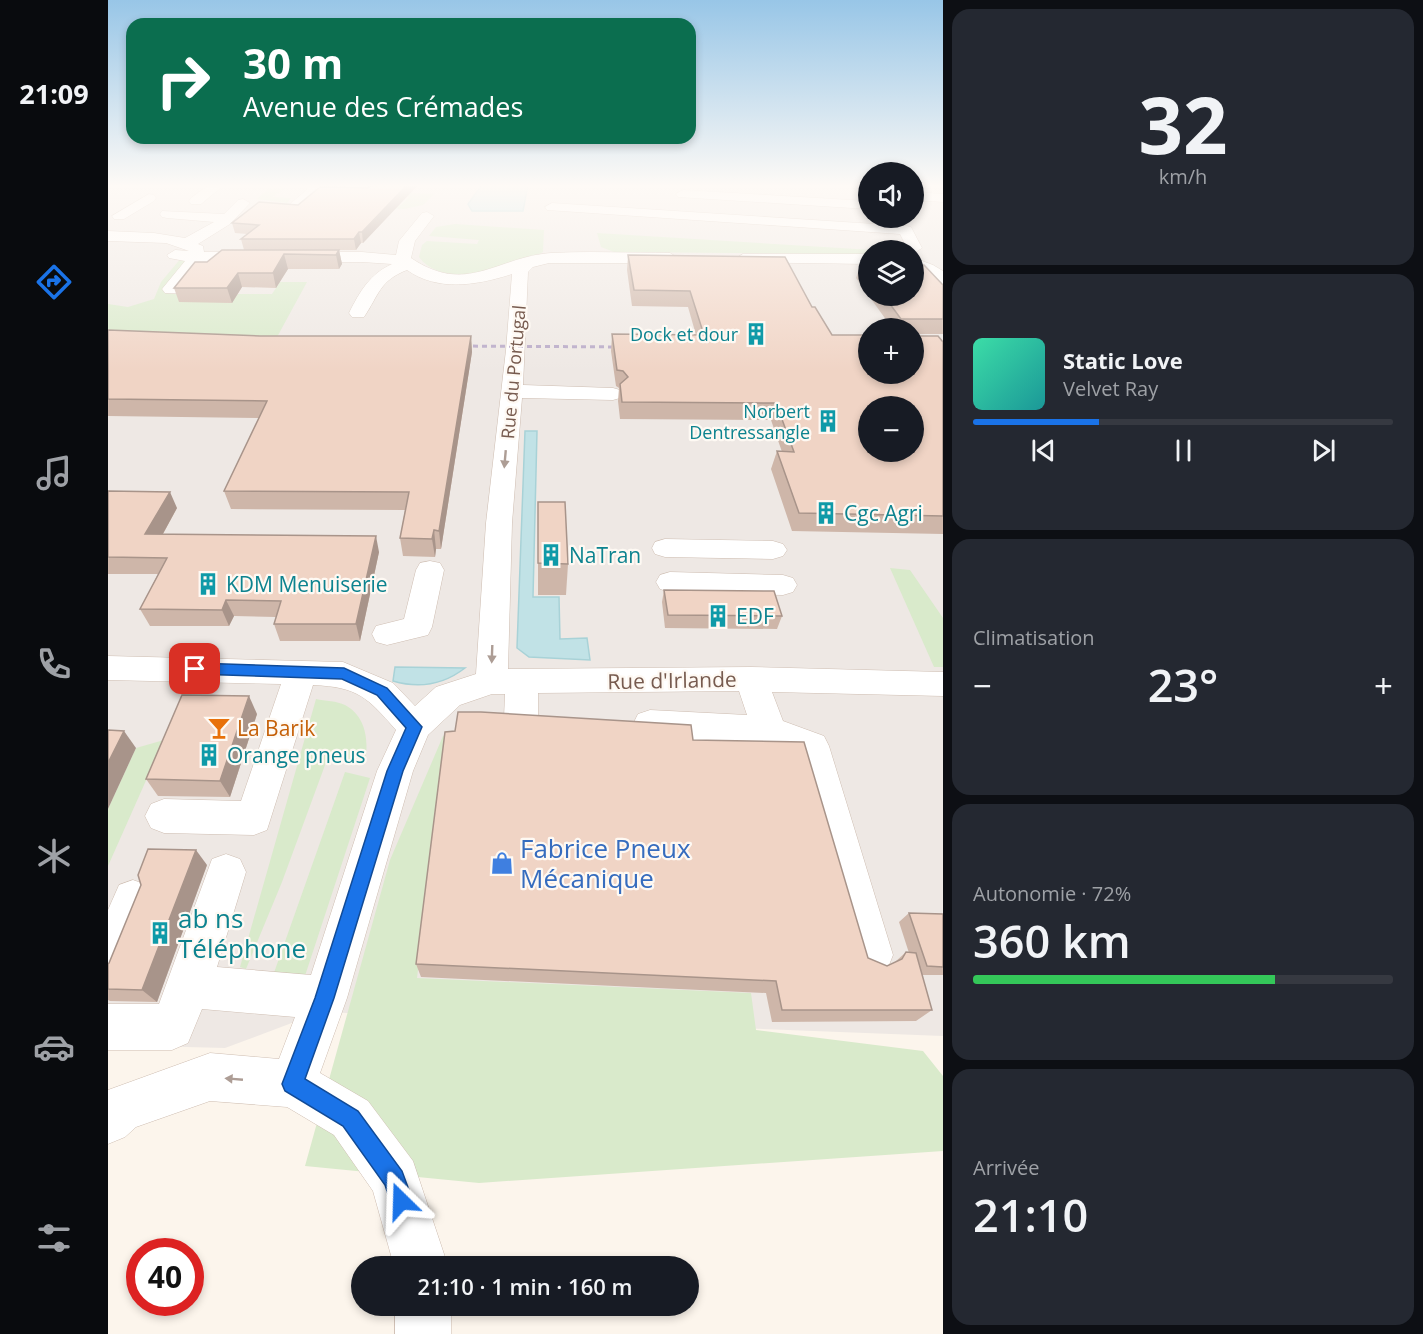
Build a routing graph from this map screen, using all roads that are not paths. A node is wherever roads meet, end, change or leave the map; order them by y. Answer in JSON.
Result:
{"nodes":[{"id":1,"x":181,"y":247,"type":"edge"},
{"id":2,"x":195,"y":247,"type":"edge"},
{"id":3,"x":372,"y":247,"type":"edge"},
{"id":4,"x":407,"y":247,"type":"edge"},
{"id":5,"x":192,"y":250,"type":"junction"},
{"id":6,"x":164,"y":255,"type":"dead end"},
{"id":7,"x":406,"y":257,"type":"junction"},
{"id":8,"x":685,"y":258,"type":"edge"},
{"id":9,"x":720,"y":258,"type":"edge"},
{"id":10,"x":858,"y":260,"type":"edge"},
{"id":11,"x":527,"y":263,"type":"junction"},
{"id":12,"x":924,"y":265,"type":"edge"},
{"id":13,"x":797,"y":269,"type":"dead end"},
{"id":14,"x":825,"y":272,"type":"dead end"},
{"id":15,"x":425,"y":274,"type":"junction"},
{"id":16,"x":943,"y":279,"type":"edge"},
{"id":17,"x":171,"y":289,"type":"dead end"},
{"id":18,"x":477,"y":294,"type":"dead end"},
{"id":19,"x":500,"y":302,"type":"dead end"},
{"id":20,"x":358,"y":313,"type":"dead end"},
{"id":21,"x":518,"y":315,"type":"junction"},
{"id":22,"x":512,"y":391,"type":"junction"},
{"id":23,"x":613,"y":394,"type":"dead end"},
{"id":24,"x":665,"y":548,"type":"dead end"},
{"id":25,"x":773,"y":550,"type":"dead end"},
{"id":26,"x":430,"y":570,"type":"dead end"},
{"id":27,"x":670,"y":582,"type":"dead end"},
{"id":28,"x":783,"y":585,"type":"dead end"},
{"id":29,"x":387,"y":634,"type":"dead end"},
{"id":30,"x":108,"y":669,"type":"edge"},
{"id":31,"x":301,"y":672,"type":"junction"},
{"id":32,"x":751,"y":679,"type":"junction"},
{"id":33,"x":507,"y":682,"type":"junction"},
{"id":34,"x":943,"y":684,"type":"edge"},
{"id":35,"x":488,"y":716,"type":"edge"},
{"id":36,"x":521,"y":718,"type":"junction"},
{"id":37,"x":557,"y":720,"type":"edge"},
{"id":38,"x":616,"y":722,"type":"edge"},
{"id":39,"x":414,"y":727,"type":"junction"},
{"id":40,"x":770,"y":730,"type":"junction"},
{"id":41,"x":164,"y":816,"type":"dead end"},
{"id":42,"x":226,"y":872,"type":"dead end"},
{"id":43,"x":133,"y":899,"type":"edge"},
{"id":44,"x":872,"y":956,"type":"dead end"},
{"id":45,"x":108,"y":960,"type":"edge"},
{"id":46,"x":189,"y":986,"type":"junction"},
{"id":47,"x":325,"y":998,"type":"junction"},
{"id":48,"x":108,"y":1027,"type":"edge"},
{"id":49,"x":293,"y":1084,"type":"junction"},
{"id":50,"x":108,"y":1120,"type":"edge"},
{"id":51,"x":418,"y":1256,"type":"edge"},
{"id":52,"x":423,"y":1316,"type":"edge"},
{"id":53,"x":423,"y":1334,"type":"edge"}],
"edges":[{"from":1,"to":5,"type":"street"},
{"from":2,"to":5,"type":"street"},
{"from":3,"to":7,"type":"street"},
{"from":4,"to":7,"type":"street"},
{"from":5,"to":6,"type":"street"},
{"from":5,"to":7,"type":"street"},
{"from":5,"to":17,"type":"street"},
{"from":7,"to":15,"type":"street"},
{"from":7,"to":20,"type":"street"},
{"from":8,"to":11,"type":"street"},
{"from":9,"to":10,"type":"street"},
{"from":11,"to":15,"type":"street"},
{"from":11,"to":21,"type":"street","name":"Rue du Portugal"},
{"from":12,"to":16,"type":"street"},
{"from":13,"to":14,"type":"street"},
{"from":15,"to":18,"type":"street"},
{"from":19,"to":21,"type":"street"},
{"from":21,"to":22,"type":"street","name":"Rue du Portugal"},
{"from":22,"to":23,"type":"street"},
{"from":22,"to":33,"type":"street","name":"Rue du Portugal","one_way":true},
{"from":24,"to":25,"type":"street"},
{"from":26,"to":29,"type":"street"},
{"from":27,"to":28,"type":"street"},
{"from":30,"to":31,"type":"street"},
{"from":31,"to":39,"type":"street"},
{"from":31,"to":41,"type":"street"},
{"from":32,"to":33,"type":"street","name":"Rue d'Irlande"},
{"from":32,"to":34,"type":"street","name":"Rue d'Irlande"},
{"from":32,"to":40,"type":"street"},
{"from":33,"to":36,"type":"street","name":"Rue du Portugal"},
{"from":33,"to":39,"type":"street","name":"Rue d'Irlande"},
{"from":35,"to":36,"type":"street"},
{"from":36,"to":37,"type":"street"},
{"from":38,"to":40,"type":"street"},
{"from":39,"to":47,"type":"street"},
{"from":40,"to":44,"type":"street"},
{"from":42,"to":46,"type":"street"},
{"from":43,"to":45,"type":"street"},
{"from":46,"to":47,"type":"street"},
{"from":46,"to":48,"type":"street"},
{"from":47,"to":49,"type":"street"},
{"from":49,"to":50,"type":"street","one_way":true},
{"from":49,"to":51,"type":"street"},
{"from":52,"to":53,"type":"street"}]}
